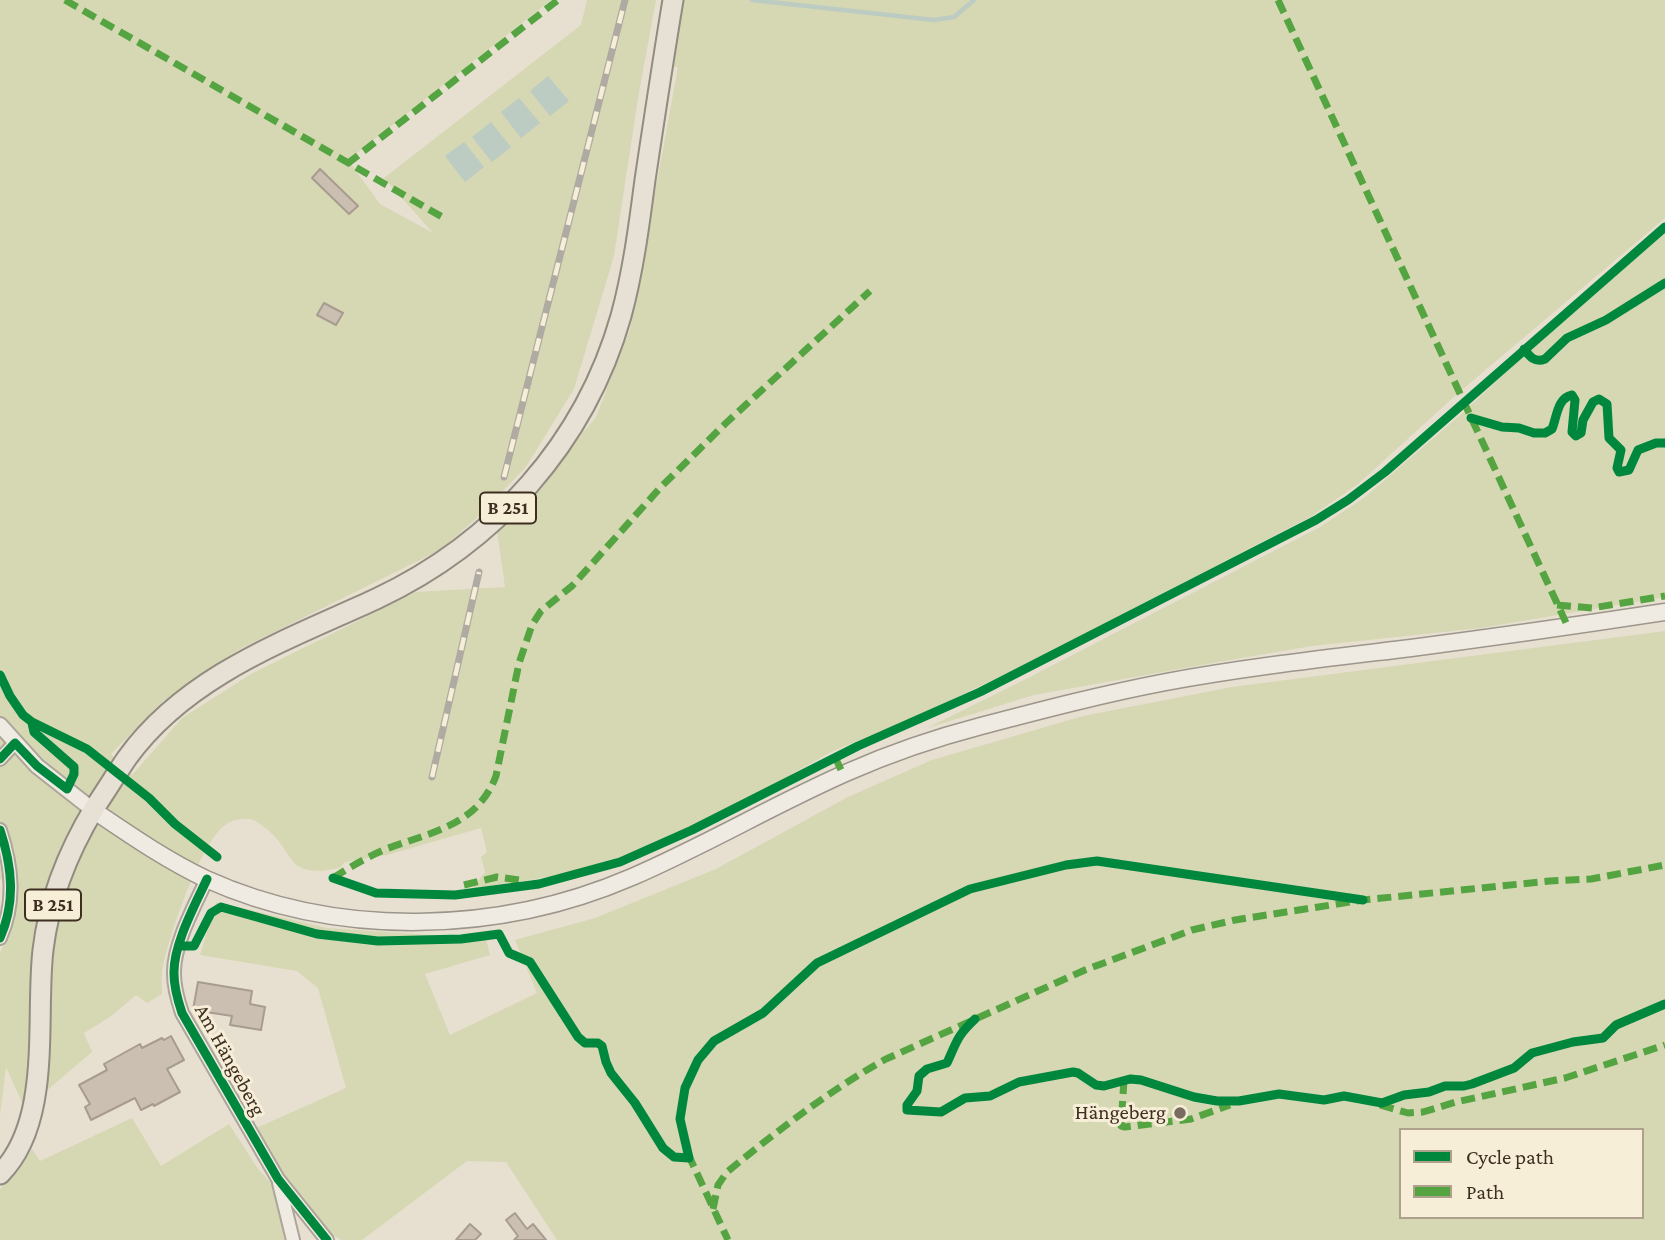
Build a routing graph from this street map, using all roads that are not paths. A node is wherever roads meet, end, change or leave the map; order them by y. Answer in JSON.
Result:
{"nodes":[{"id":1,"x":673,"y":0,"type":"edge"},
{"id":2,"x":1665,"y":612,"type":"edge"},
{"id":3,"x":0,"y":725,"type":"edge"},
{"id":4,"x":15,"y":743,"type":"junction"},
{"id":5,"x":0,"y":759,"type":"edge"},
{"id":6,"x":93,"y":810,"type":"junction"},
{"id":7,"x":0,"y":830,"type":"edge"},
{"id":8,"x":207,"y":879,"type":"junction"},
{"id":9,"x":0,"y":938,"type":"edge"},
{"id":10,"x":0,"y":1174,"type":"edge"},
{"id":11,"x":278,"y":1179,"type":"junction"},
{"id":12,"x":293,"y":1240,"type":"edge"},
{"id":13,"x":327,"y":1240,"type":"edge"}],
"edges":[{"from":1,"to":6,"type":"main road","number":"B 251"},
{"from":2,"to":8,"type":"main road"},
{"from":3,"to":4,"type":"street"},
{"from":4,"to":5,"type":"street"},
{"from":4,"to":6,"type":"street"},
{"from":6,"to":8,"type":"main road"},
{"from":6,"to":10,"type":"main road","number":"B 251"},
{"from":7,"to":9,"type":"street"},
{"from":8,"to":11,"type":"street","name":"Am Hängeberg"},
{"from":11,"to":12,"type":"street"},
{"from":11,"to":13,"type":"street","name":"Am Hängeberg"}]}
